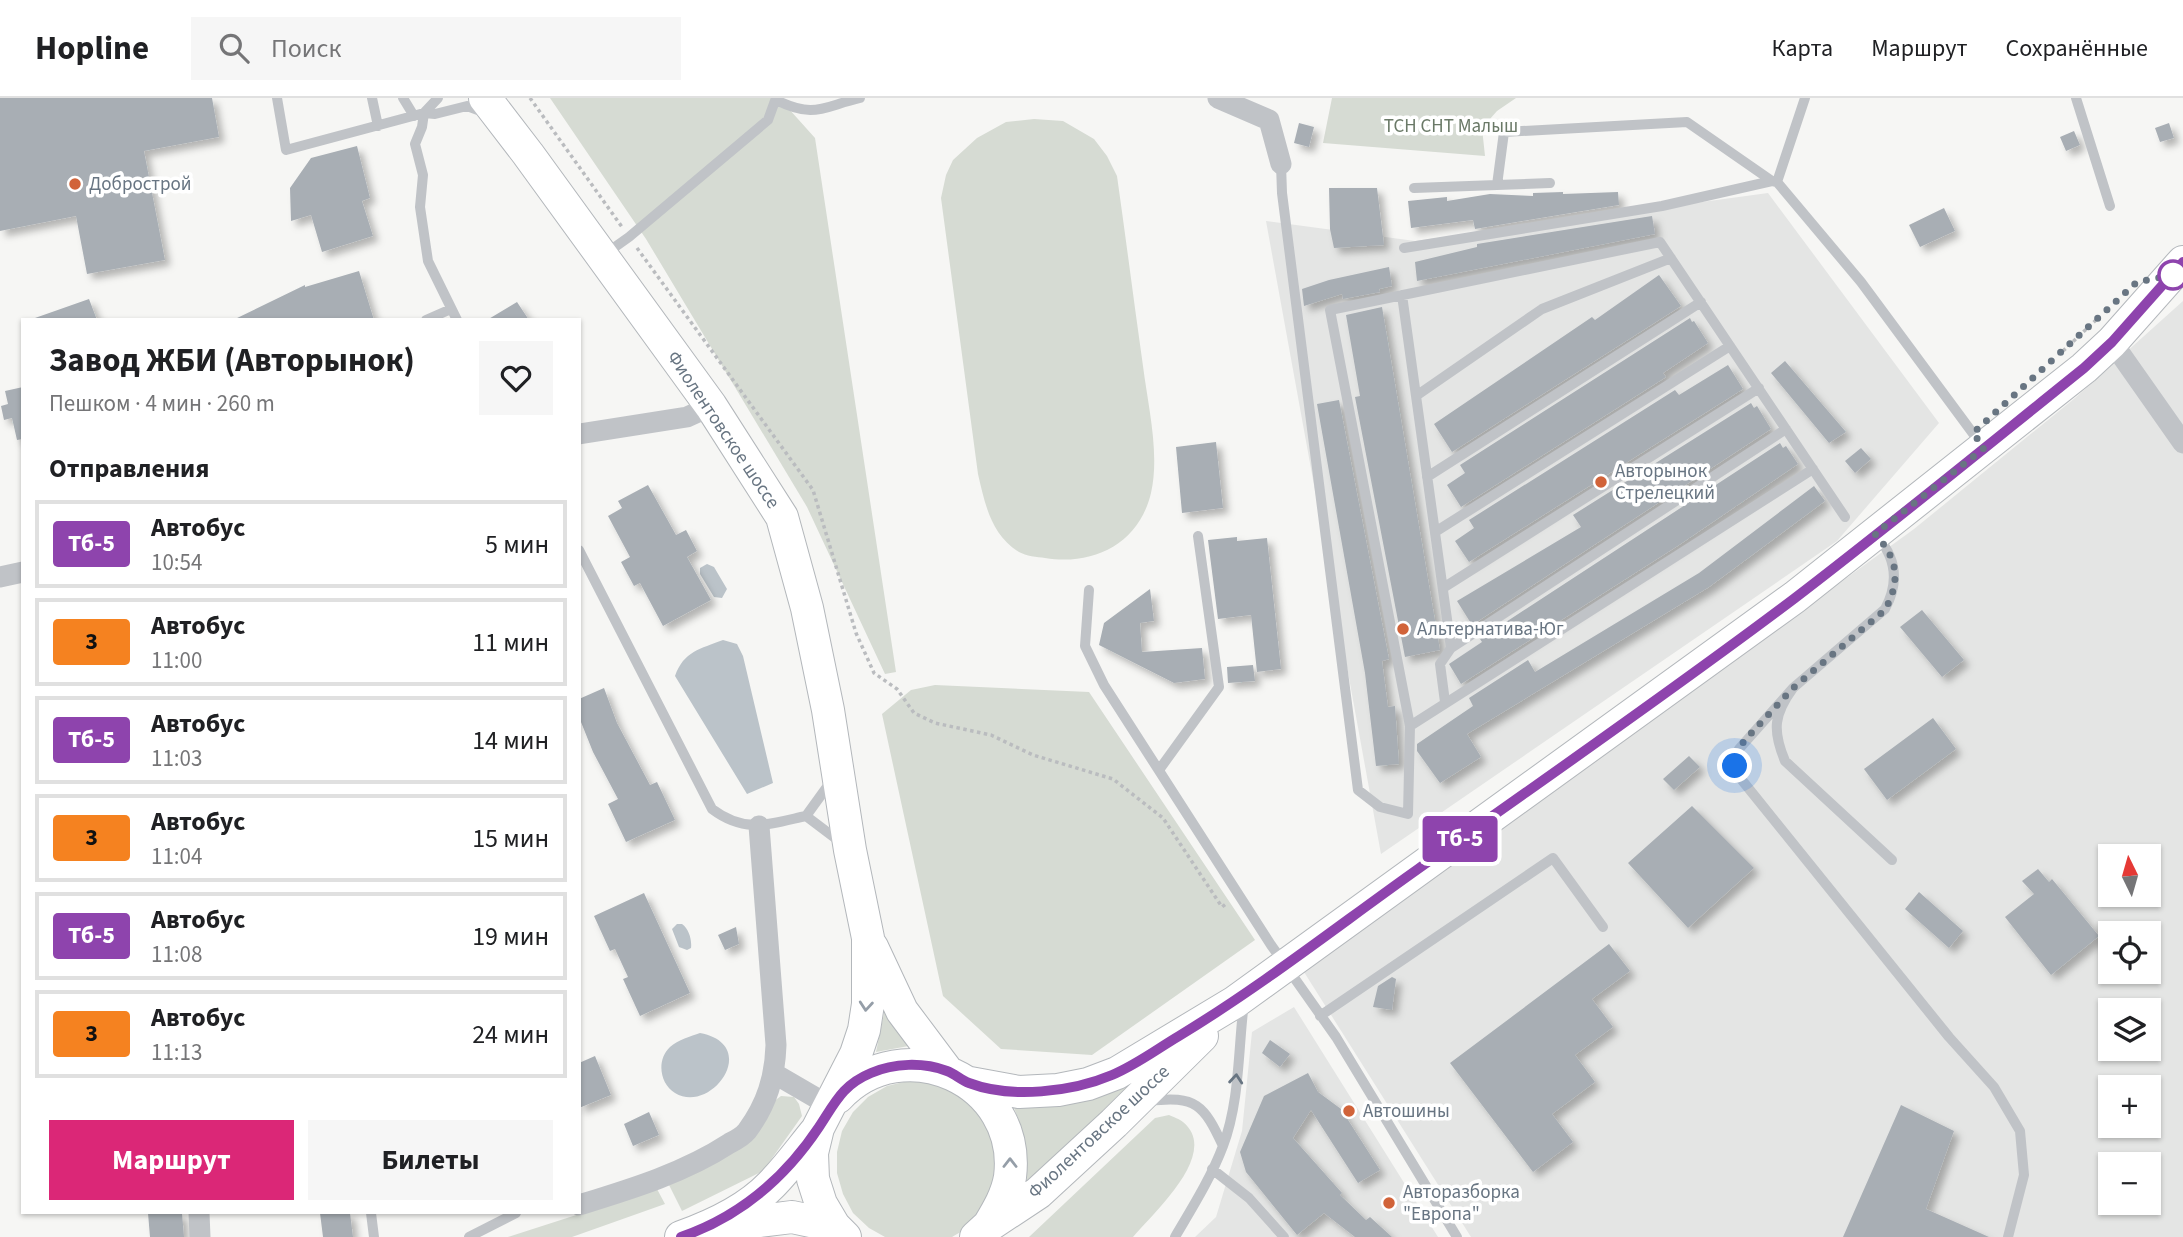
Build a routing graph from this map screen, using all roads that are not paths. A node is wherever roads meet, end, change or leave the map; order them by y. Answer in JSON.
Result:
{"nodes":[{"id":1,"x":276,"y":98,"type":"edge"},
{"id":2,"x":372,"y":98,"type":"edge"},
{"id":3,"x":438,"y":98,"type":"edge"},
{"id":4,"x":860,"y":98,"type":"edge"},
{"id":5,"x":1218,"y":98,"type":"edge"},
{"id":6,"x":1805,"y":98,"type":"edge"},
{"id":7,"x":2076,"y":98,"type":"edge"},
{"id":8,"x":776,"y":99,"type":"edge"},
{"id":9,"x":403,"y":100,"type":"edge"},
{"id":10,"x":492,"y":107,"type":"edge"},
{"id":11,"x":419,"y":115,"type":"junction"},
{"id":12,"x":378,"y":125,"type":"junction"},
{"id":13,"x":1281,"y":164,"type":"joint"},
{"id":14,"x":1774,"y":181,"type":"junction"},
{"id":15,"x":1550,"y":183,"type":"dead end"},
{"id":16,"x":1497,"y":185,"type":"junction"},
{"id":17,"x":1414,"y":188,"type":"dead end"},
{"id":18,"x":2110,"y":206,"type":"dead end"},
{"id":19,"x":1404,"y":248,"type":"dead end"},
{"id":20,"x":602,"y":255,"type":"junction"},
{"id":21,"x":1671,"y":258,"type":"junction"},
{"id":22,"x":2183,"y":262,"type":"edge"},
{"id":23,"x":1402,"y":295,"type":"junction"},
{"id":24,"x":1701,"y":302,"type":"junction"},
{"id":25,"x":451,"y":309,"type":"junction"},
{"id":26,"x":431,"y":318,"type":"edge"},
{"id":27,"x":456,"y":318,"type":"edge"},
{"id":28,"x":2104,"y":331,"type":"junction"},
{"id":29,"x":1730,"y":346,"type":"junction"},
{"id":30,"x":1759,"y":388,"type":"junction"},
{"id":31,"x":1416,"y":396,"type":"junction"},
{"id":32,"x":711,"y":407,"type":"junction"},
{"id":33,"x":1786,"y":429,"type":"junction"},
{"id":34,"x":581,"y":434,"type":"edge"},
{"id":35,"x":2183,"y":443,"type":"edge"},
{"id":36,"x":1984,"y":448,"type":"junction"},
{"id":37,"x":1813,"y":468,"type":"junction"},
{"id":38,"x":1427,"y":477,"type":"junction"},
{"id":39,"x":1845,"y":517,"type":"dead end"},
{"id":40,"x":1435,"y":532,"type":"junction"},
{"id":41,"x":1875,"y":534,"type":"junction"},
{"id":42,"x":1198,"y":536,"type":"dead end"},
{"id":43,"x":581,"y":554,"type":"edge"},
{"id":44,"x":21,"y":572,"type":"edge"},
{"id":45,"x":0,"y":577,"type":"edge"},
{"id":46,"x":1443,"y":588,"type":"junction"},
{"id":47,"x":1089,"y":590,"type":"dead end"},
{"id":48,"x":1451,"y":648,"type":"junction"},
{"id":49,"x":1793,"y":688,"type":"junction"},
{"id":50,"x":1445,"y":702,"type":"junction"},
{"id":51,"x":1410,"y":726,"type":"junction"},
{"id":52,"x":1159,"y":770,"type":"junction"},
{"id":53,"x":837,"y":773,"type":"junction"},
{"id":54,"x":806,"y":816,"type":"junction"},
{"id":55,"x":759,"y":826,"type":"junction"},
{"id":56,"x":850,"y":850,"type":"junction"},
{"id":57,"x":1892,"y":860,"type":"dead end"},
{"id":58,"x":1603,"y":927,"type":"dead end"},
{"id":59,"x":868,"y":938,"type":"junction"},
{"id":60,"x":1285,"y":967,"type":"junction"},
{"id":61,"x":1240,"y":999,"type":"junction"},
{"id":62,"x":1320,"y":1016,"type":"junction"},
{"id":63,"x":775,"y":1074,"type":"junction"},
{"id":64,"x":959,"y":1077,"type":"junction"},
{"id":65,"x":1128,"y":1110,"type":"junction"},
{"id":66,"x":824,"y":1117,"type":"junction"},
{"id":67,"x":1223,"y":1146,"type":"junction"},
{"id":68,"x":1212,"y":1169,"type":"junction"},
{"id":69,"x":581,"y":1204,"type":"edge"},
{"id":70,"x":199,"y":1214,"type":"edge"},
{"id":71,"x":371,"y":1214,"type":"edge"},
{"id":72,"x":514,"y":1214,"type":"edge"},
{"id":73,"x":693,"y":1232,"type":"edge"},
{"id":74,"x":840,"y":1232,"type":"edge"},
{"id":75,"x":982,"y":1232,"type":"edge"},
{"id":76,"x":200,"y":1237,"type":"edge"},
{"id":77,"x":374,"y":1237,"type":"edge"},
{"id":78,"x":468,"y":1237,"type":"edge"},
{"id":79,"x":1175,"y":1237,"type":"edge"},
{"id":80,"x":1284,"y":1237,"type":"edge"},
{"id":81,"x":1457,"y":1237,"type":"edge"},
{"id":82,"x":2008,"y":1237,"type":"edge"}],
"edges":[{"from":1,"to":12,"type":"lane"},
{"from":2,"to":12,"type":"lane"},
{"from":3,"to":11,"type":"lane"},
{"from":4,"to":8,"type":"lane"},
{"from":5,"to":13,"type":"street"},
{"from":6,"to":14,"type":"lane"},
{"from":7,"to":18,"type":"lane"},
{"from":8,"to":20,"type":"lane"},
{"from":9,"to":11,"type":"lane"},
{"from":10,"to":11,"type":"lane"},
{"from":10,"to":20,"type":"main road","name":"Фиолентовское шоссе"},
{"from":11,"to":12,"type":"lane"},
{"from":11,"to":25,"type":"lane"},
{"from":13,"to":51,"type":"lane"},
{"from":14,"to":16,"type":"lane"},
{"from":14,"to":19,"type":"lane"},
{"from":14,"to":36,"type":"lane"},
{"from":15,"to":16,"type":"lane"},
{"from":16,"to":17,"type":"lane"},
{"from":20,"to":32,"type":"main road","name":"Фиолентовское шоссе"},
{"from":21,"to":23,"type":"lane"},
{"from":21,"to":24,"type":"lane"},
{"from":21,"to":31,"type":"lane"},
{"from":22,"to":28,"type":"main road","name":"Фиолентовское шоссе"},
{"from":23,"to":31,"type":"lane"},
{"from":23,"to":51,"type":"lane"},
{"from":24,"to":29,"type":"lane"},
{"from":24,"to":38,"type":"lane"},
{"from":25,"to":26,"type":"lane"},
{"from":25,"to":27,"type":"lane"},
{"from":28,"to":35,"type":"street"},
{"from":28,"to":36,"type":"main road","name":"Фиолентовское шоссе"},
{"from":29,"to":30,"type":"lane"},
{"from":29,"to":40,"type":"lane"},
{"from":30,"to":33,"type":"lane"},
{"from":30,"to":46,"type":"lane"},
{"from":31,"to":38,"type":"lane"},
{"from":32,"to":34,"type":"street"},
{"from":32,"to":53,"type":"main road","name":"Фиолентовское шоссе"},
{"from":33,"to":37,"type":"lane"},
{"from":33,"to":48,"type":"lane"},
{"from":36,"to":41,"type":"main road","name":"Фиолентовское шоссе"},
{"from":37,"to":39,"type":"lane"},
{"from":37,"to":50,"type":"lane"},
{"from":38,"to":40,"type":"lane"},
{"from":40,"to":46,"type":"lane"},
{"from":41,"to":49,"type":"lane"},
{"from":41,"to":60,"type":"main road","name":"Фиолентовское шоссе"},
{"from":42,"to":52,"type":"lane"},
{"from":43,"to":55,"type":"lane"},
{"from":44,"to":45,"type":"street"},
{"from":46,"to":48,"type":"lane"},
{"from":47,"to":52,"type":"lane"},
{"from":48,"to":50,"type":"lane"},
{"from":49,"to":57,"type":"lane"},
{"from":49,"to":82,"type":"lane"},
{"from":50,"to":51,"type":"lane"},
{"from":52,"to":60,"type":"lane"},
{"from":53,"to":54,"type":"lane"},
{"from":53,"to":56,"type":"main road","name":"Фиолентовское шоссе"},
{"from":54,"to":55,"type":"lane"},
{"from":54,"to":56,"type":"lane"},
{"from":55,"to":63,"type":"street"},
{"from":56,"to":59,"type":"main road","name":"Фиолентовское шоссе"},
{"from":58,"to":62,"type":"lane"},
{"from":59,"to":64,"type":"main road","name":"Фиолентовское шоссе"},
{"from":59,"to":66,"type":"main road","name":"Фиолентовское шоссе","one_way":true},
{"from":60,"to":61,"type":"main road","name":"Фиолентовское шоссе"},
{"from":60,"to":62,"type":"lane"},
{"from":61,"to":64,"type":"main road","name":"Фиолентовское шоссе"},
{"from":61,"to":65,"type":"main road","name":"Фиолентовское шоссе"},
{"from":67,"to":61,"type":"lane","one_way":true},
{"from":62,"to":81,"type":"lane"},
{"from":63,"to":66,"type":"street"},
{"from":63,"to":69,"type":"street"},
{"from":64,"to":66,"type":"main road","name":"Фиолентовское шоссе"},
{"from":75,"to":64,"type":"main road","name":"Фиолентовское шоссе","one_way":true},
{"from":65,"to":67,"type":"lane"},
{"from":65,"to":75,"type":"main road","name":"Фиолентовское шоссе"},
{"from":66,"to":73,"type":"main road"},
{"from":66,"to":74,"type":"main road","name":"Фиолентовское шоссе"},
{"from":67,"to":68,"type":"lane"},
{"from":68,"to":79,"type":"lane"},
{"from":68,"to":80,"type":"lane"},
{"from":70,"to":76,"type":"street"},
{"from":71,"to":77,"type":"lane"},
{"from":72,"to":78,"type":"lane"},
{"from":73,"to":74,"type":"main road"}]}
